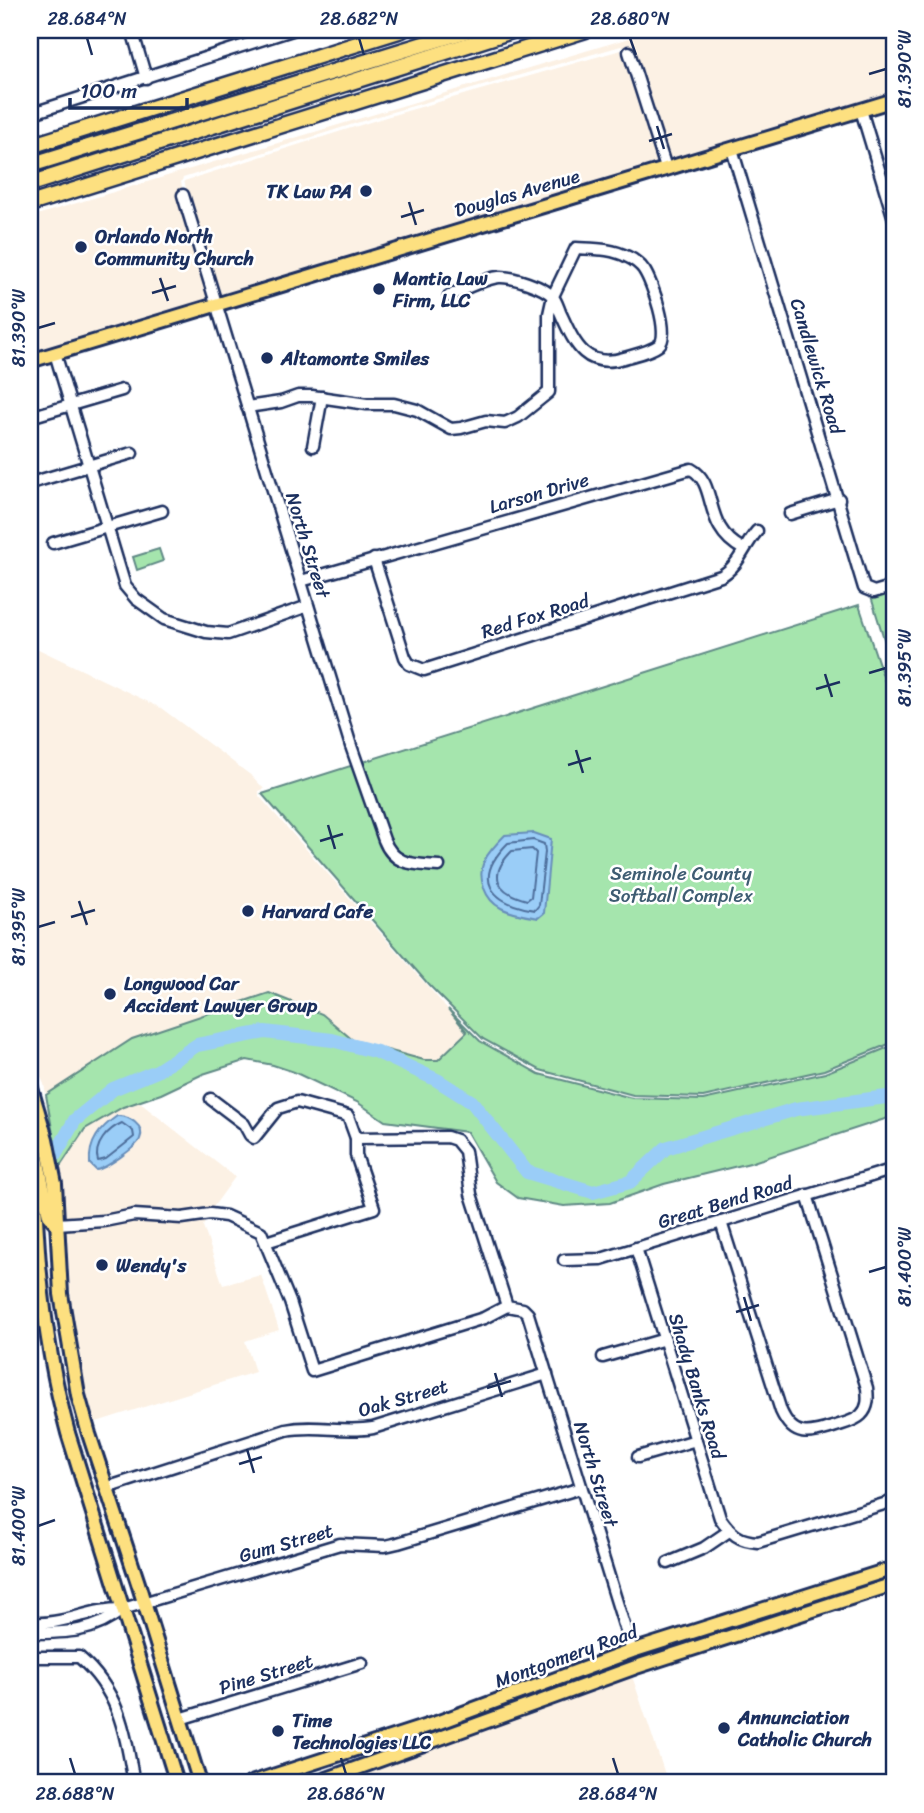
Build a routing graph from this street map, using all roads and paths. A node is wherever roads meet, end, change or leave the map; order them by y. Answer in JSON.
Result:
{"nodes":[{"id":1,"x":132,"y":30,"type":"edge"},
{"id":2,"x":292,"y":30,"type":"edge"},
{"id":3,"x":402,"y":30,"type":"edge"},
{"id":4,"x":469,"y":30,"type":"edge"},
{"id":5,"x":515,"y":30,"type":"edge"},
{"id":6,"x":586,"y":30,"type":"edge"},
{"id":7,"x":260,"y":35,"type":"edge"},
{"id":8,"x":629,"y":52,"type":"dead end"},
{"id":9,"x":146,"y":78,"type":"junction"},
{"id":10,"x":894,"y":100,"type":"edge"},
{"id":11,"x":861,"y":110,"type":"junction"},
{"id":12,"x":30,"y":114,"type":"edge"},
{"id":13,"x":30,"y":146,"type":"edge"},
{"id":14,"x":732,"y":149,"type":"junction"},
{"id":15,"x":30,"y":165,"type":"edge"},
{"id":16,"x":666,"y":168,"type":"junction"},
{"id":17,"x":30,"y":184,"type":"edge"},
{"id":18,"x":183,"y":195,"type":"dead end"},
{"id":19,"x":30,"y":204,"type":"edge"},
{"id":20,"x":894,"y":219,"type":"edge"},
{"id":21,"x":449,"y":296,"type":"dead end"},
{"id":22,"x":553,"y":296,"type":"junction"},
{"id":23,"x":216,"y":303,"type":"junction"},
{"id":24,"x":55,"y":353,"type":"junction"},
{"id":25,"x":30,"y":361,"type":"edge"},
{"id":26,"x":122,"y":390,"type":"dead end"},
{"id":27,"x":322,"y":397,"type":"junction"},
{"id":28,"x":71,"y":405,"type":"junction"},
{"id":29,"x":247,"y":407,"type":"junction"},
{"id":30,"x":30,"y":417,"type":"edge"},
{"id":31,"x":313,"y":446,"type":"dead end"},
{"id":32,"x":132,"y":453,"type":"dead end"},
{"id":33,"x":88,"y":467,"type":"junction"},
{"id":34,"x":34,"y":482,"type":"dead end"},
{"id":35,"x":838,"y":499,"type":"junction"},
{"id":36,"x":162,"y":510,"type":"dead end"},
{"id":37,"x":790,"y":514,"type":"dead end"},
{"id":38,"x":107,"y":527,"type":"junction"},
{"id":39,"x":757,"y":531,"type":"dead end"},
{"id":40,"x":53,"y":543,"type":"dead end"},
{"id":41,"x":743,"y":549,"type":"junction"},
{"id":42,"x":374,"y":559,"type":"junction"},
{"id":43,"x":301,"y":580,"type":"junction"},
{"id":44,"x":894,"y":586,"type":"edge"},
{"id":45,"x":308,"y":606,"type":"junction"},
{"id":46,"x":413,"y":666,"type":"junction"},
{"id":47,"x":407,"y":676,"type":"dead end"},
{"id":48,"x":439,"y":866,"type":"dead end"},
{"id":49,"x":30,"y":1086,"type":"edge"},
{"id":50,"x":211,"y":1099,"type":"dead end"},
{"id":51,"x":30,"y":1124,"type":"edge"},
{"id":52,"x":356,"y":1138,"type":"junction"},
{"id":53,"x":32,"y":1163,"type":"edge"},
{"id":54,"x":894,"y":1171,"type":"edge"},
{"id":55,"x":807,"y":1195,"type":"junction"},
{"id":56,"x":722,"y":1222,"type":"junction"},
{"id":57,"x":57,"y":1224,"type":"junction"},
{"id":58,"x":266,"y":1242,"type":"junction"},
{"id":59,"x":636,"y":1248,"type":"junction"},
{"id":60,"x":565,"y":1260,"type":"dead end"},
{"id":61,"x":507,"y":1306,"type":"junction"},
{"id":62,"x":665,"y":1339,"type":"junction"},
{"id":63,"x":603,"y":1357,"type":"dead end"},
{"id":64,"x":547,"y":1374,"type":"junction"},
{"id":65,"x":696,"y":1440,"type":"junction"},
{"id":66,"x":638,"y":1457,"type":"dead end"},
{"id":67,"x":106,"y":1488,"type":"junction"},
{"id":68,"x":581,"y":1488,"type":"junction"},
{"id":69,"x":894,"y":1501,"type":"edge"},
{"id":70,"x":729,"y":1531,"type":"junction"},
{"id":71,"x":668,"y":1563,"type":"dead end"},
{"id":72,"x":894,"y":1568,"type":"edge"},
{"id":73,"x":894,"y":1584,"type":"edge"},
{"id":74,"x":145,"y":1603,"type":"junction"},
{"id":75,"x":123,"y":1609,"type":"junction"},
{"id":76,"x":30,"y":1623,"type":"edge"},
{"id":77,"x":30,"y":1633,"type":"edge"},
{"id":78,"x":632,"y":1651,"type":"junction"},
{"id":79,"x":30,"y":1657,"type":"edge"},
{"id":80,"x":362,"y":1663,"type":"dead end"},
{"id":81,"x":180,"y":1719,"type":"junction"},
{"id":82,"x":134,"y":1783,"type":"edge"},
{"id":83,"x":177,"y":1783,"type":"edge"},
{"id":84,"x":200,"y":1783,"type":"edge"},
{"id":85,"x":251,"y":1783,"type":"edge"},
{"id":86,"x":316,"y":1783,"type":"edge"}],
"edges":[{"from":1,"to":9,"type":"street"},
{"from":2,"to":7,"type":"street"},
{"from":3,"to":13,"type":"highway"},
{"from":4,"to":15,"type":"highway"},
{"from":5,"to":17,"type":"highway"},
{"from":6,"to":19,"type":"highway"},
{"from":7,"to":9,"type":"street"},
{"from":8,"to":16,"type":"street"},
{"from":9,"to":12,"type":"street"},
{"from":10,"to":11,"type":"main road","name":"Douglas Avenue"},
{"from":11,"to":14,"type":"main road","name":"Douglas Avenue"},
{"from":11,"to":20,"type":"street"},
{"from":14,"to":16,"type":"main road","name":"Douglas Avenue"},
{"from":14,"to":35,"type":"street","name":"Candlewick Road"},
{"from":16,"to":23,"type":"main road","name":"Douglas Avenue"},
{"from":18,"to":23,"type":"street","name":"North Street"},
{"from":21,"to":22,"type":"street"},
{"from":22,"to":22,"type":"street"},
{"from":22,"to":27,"type":"street"},
{"from":23,"to":24,"type":"main road","name":"Douglas Avenue"},
{"from":23,"to":29,"type":"street","name":"North Street"},
{"from":24,"to":25,"type":"main road","name":"Douglas Avenue"},
{"from":24,"to":28,"type":"street"},
{"from":26,"to":28,"type":"street"},
{"from":27,"to":29,"type":"street"},
{"from":27,"to":31,"type":"street"},
{"from":28,"to":30,"type":"street"},
{"from":28,"to":33,"type":"street"},
{"from":29,"to":43,"type":"street","name":"North Street"},
{"from":32,"to":33,"type":"street"},
{"from":33,"to":34,"type":"street"},
{"from":33,"to":38,"type":"street"},
{"from":35,"to":37,"type":"street"},
{"from":35,"to":44,"type":"street","name":"Candlewick Road"},
{"from":36,"to":38,"type":"street"},
{"from":38,"to":40,"type":"street"},
{"from":38,"to":45,"type":"street"},
{"from":39,"to":41,"type":"street","name":"Red Fox Road"},
{"from":41,"to":42,"type":"street","name":"Larson Drive"},
{"from":41,"to":46,"type":"street","name":"Red Fox Road"},
{"from":42,"to":43,"type":"street","name":"Larson Drive"},
{"from":42,"to":46,"type":"street"},
{"from":43,"to":45,"type":"street","name":"North Street"},
{"from":45,"to":48,"type":"street","name":"North Street"},
{"from":46,"to":47,"type":"street"},
{"from":49,"to":57,"type":"main road"},
{"from":50,"to":52,"type":"street"},
{"from":51,"to":53,"type":"main road"},
{"from":52,"to":58,"type":"street"},
{"from":52,"to":61,"type":"street"},
{"from":53,"to":57,"type":"main road"},
{"from":53,"to":75,"type":"main road"},
{"from":54,"to":55,"type":"street","name":"Great Bend Road"},
{"from":55,"to":56,"type":"street","name":"Great Bend Road"},
{"from":55,"to":56,"type":"street"},
{"from":56,"to":59,"type":"street","name":"Great Bend Road"},
{"from":57,"to":58,"type":"street"},
{"from":57,"to":67,"type":"main road"},
{"from":58,"to":61,"type":"street"},
{"from":59,"to":60,"type":"street","name":"Great Bend Road"},
{"from":59,"to":62,"type":"street","name":"Shady Banks Road"},
{"from":61,"to":64,"type":"street","name":"North Street"},
{"from":62,"to":63,"type":"street"},
{"from":62,"to":65,"type":"street","name":"Shady Banks Road"},
{"from":64,"to":67,"type":"street","name":"Oak Street"},
{"from":64,"to":68,"type":"street","name":"North Street"},
{"from":65,"to":66,"type":"street"},
{"from":65,"to":70,"type":"street","name":"Shady Banks Road"},
{"from":67,"to":74,"type":"main road"},
{"from":68,"to":74,"type":"street","name":"Gum Street"},
{"from":68,"to":78,"type":"street","name":"North Street"},
{"from":69,"to":70,"type":"street"},
{"from":70,"to":71,"type":"street"},
{"from":72,"to":78,"type":"main road","name":"Montgomery Road"},
{"from":73,"to":86,"type":"main road","name":"Montgomery Road"},
{"from":74,"to":75,"type":"street","name":"Gum Street"},
{"from":74,"to":81,"type":"main road"},
{"from":75,"to":76,"type":"street"},
{"from":75,"to":77,"type":"street"},
{"from":75,"to":83,"type":"main road"},
{"from":78,"to":85,"type":"main road","name":"Montgomery Road"},
{"from":79,"to":82,"type":"street"},
{"from":80,"to":81,"type":"street","name":"Pine Street"},
{"from":81,"to":84,"type":"main road"}]}
